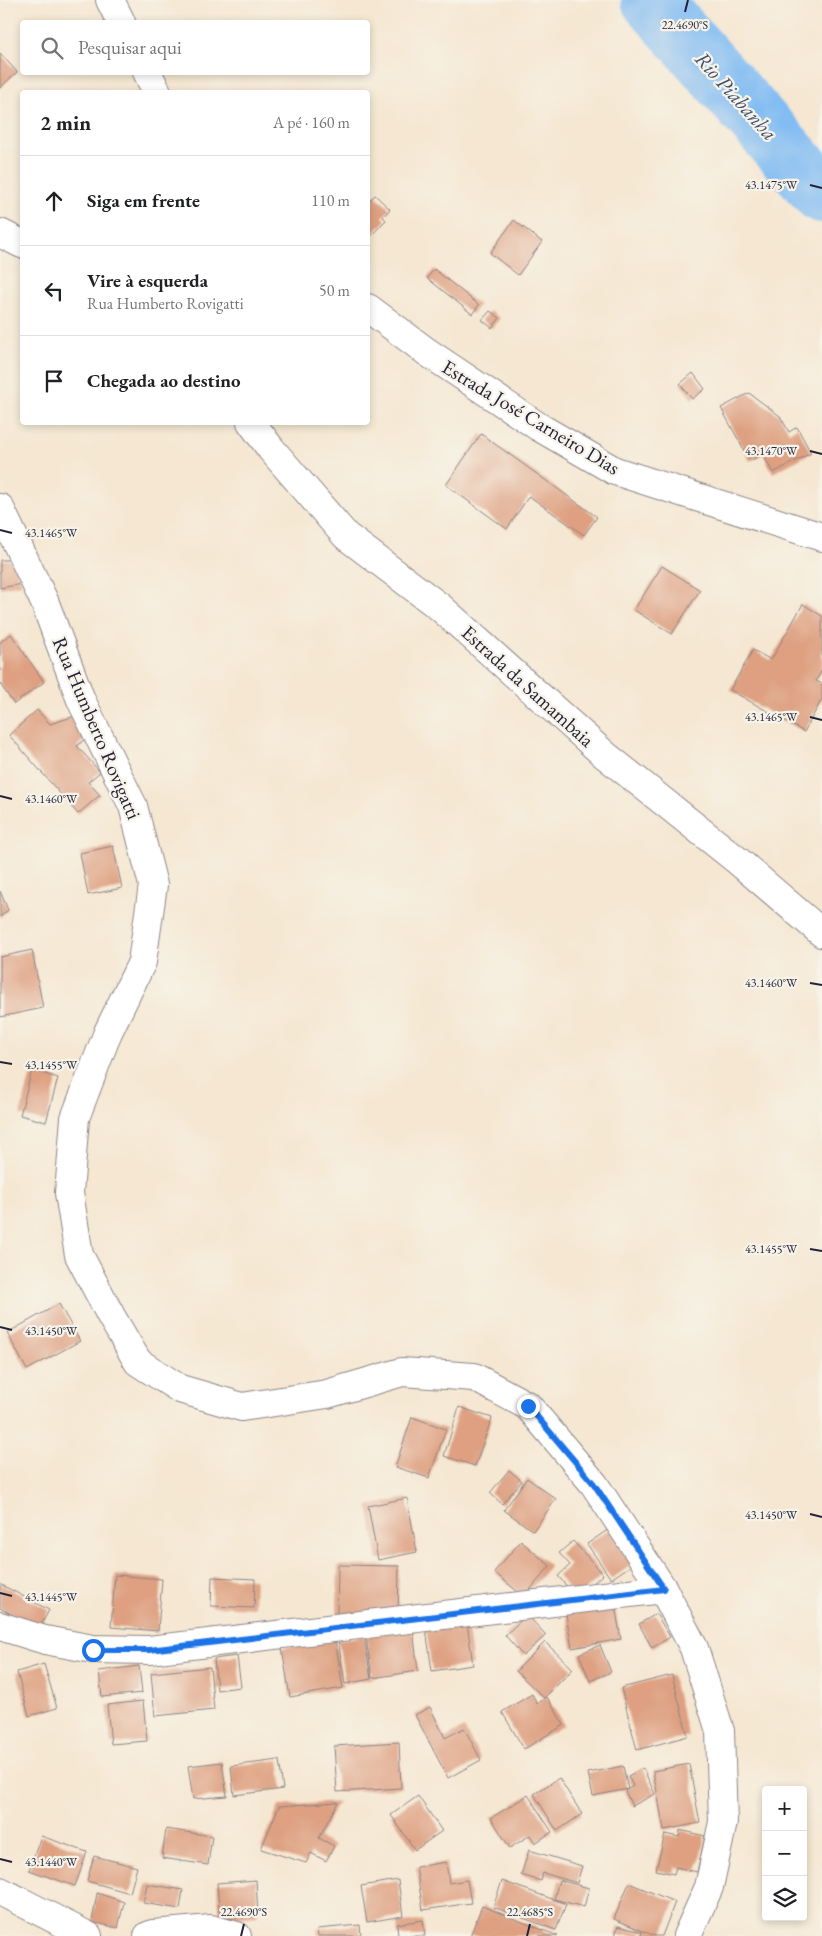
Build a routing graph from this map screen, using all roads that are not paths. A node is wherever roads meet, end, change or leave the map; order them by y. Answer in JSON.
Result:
{"nodes":[{"id":1,"x":110,"y":0,"type":"edge"},
{"id":2,"x":121,"y":20,"type":"edge"},
{"id":3,"x":148,"y":75,"type":"edge"},
{"id":4,"x":156,"y":90,"type":"edge"},
{"id":5,"x":0,"y":233,"type":"edge"},
{"id":6,"x":20,"y":243,"type":"edge"},
{"id":7,"x":370,"y":309,"type":"edge"},
{"id":8,"x":253,"y":425,"type":"edge"},
{"id":9,"x":0,"y":508,"type":"edge"},
{"id":10,"x":822,"y":537,"type":"edge"},
{"id":11,"x":822,"y":932,"type":"edge"},
{"id":12,"x":664,"y":1589,"type":"junction"},
{"id":13,"x":0,"y":1626,"type":"edge"},
{"id":14,"x":0,"y":1891,"type":"edge"},
{"id":15,"x":88,"y":1936,"type":"edge"},
{"id":16,"x":148,"y":1936,"type":"edge"},
{"id":17,"x":237,"y":1936,"type":"edge"},
{"id":18,"x":687,"y":1936,"type":"edge"}],
"edges":[{"from":1,"to":2,"type":"street"},
{"from":3,"to":4,"type":"street"},
{"from":5,"to":6,"type":"street"},
{"from":7,"to":10,"type":"street","name":"Estrada José Carneiro Dias"},
{"from":8,"to":11,"type":"street","name":"Estrada da Samambaia"},
{"from":9,"to":12,"type":"street","name":"Rua Humberto Rovigatti"},
{"from":12,"to":13,"type":"street"},
{"from":12,"to":18,"type":"street","name":"Rua Humberto Rovigatti"},
{"from":14,"to":15,"type":"street"},
{"from":16,"to":17,"type":"street"}]}
